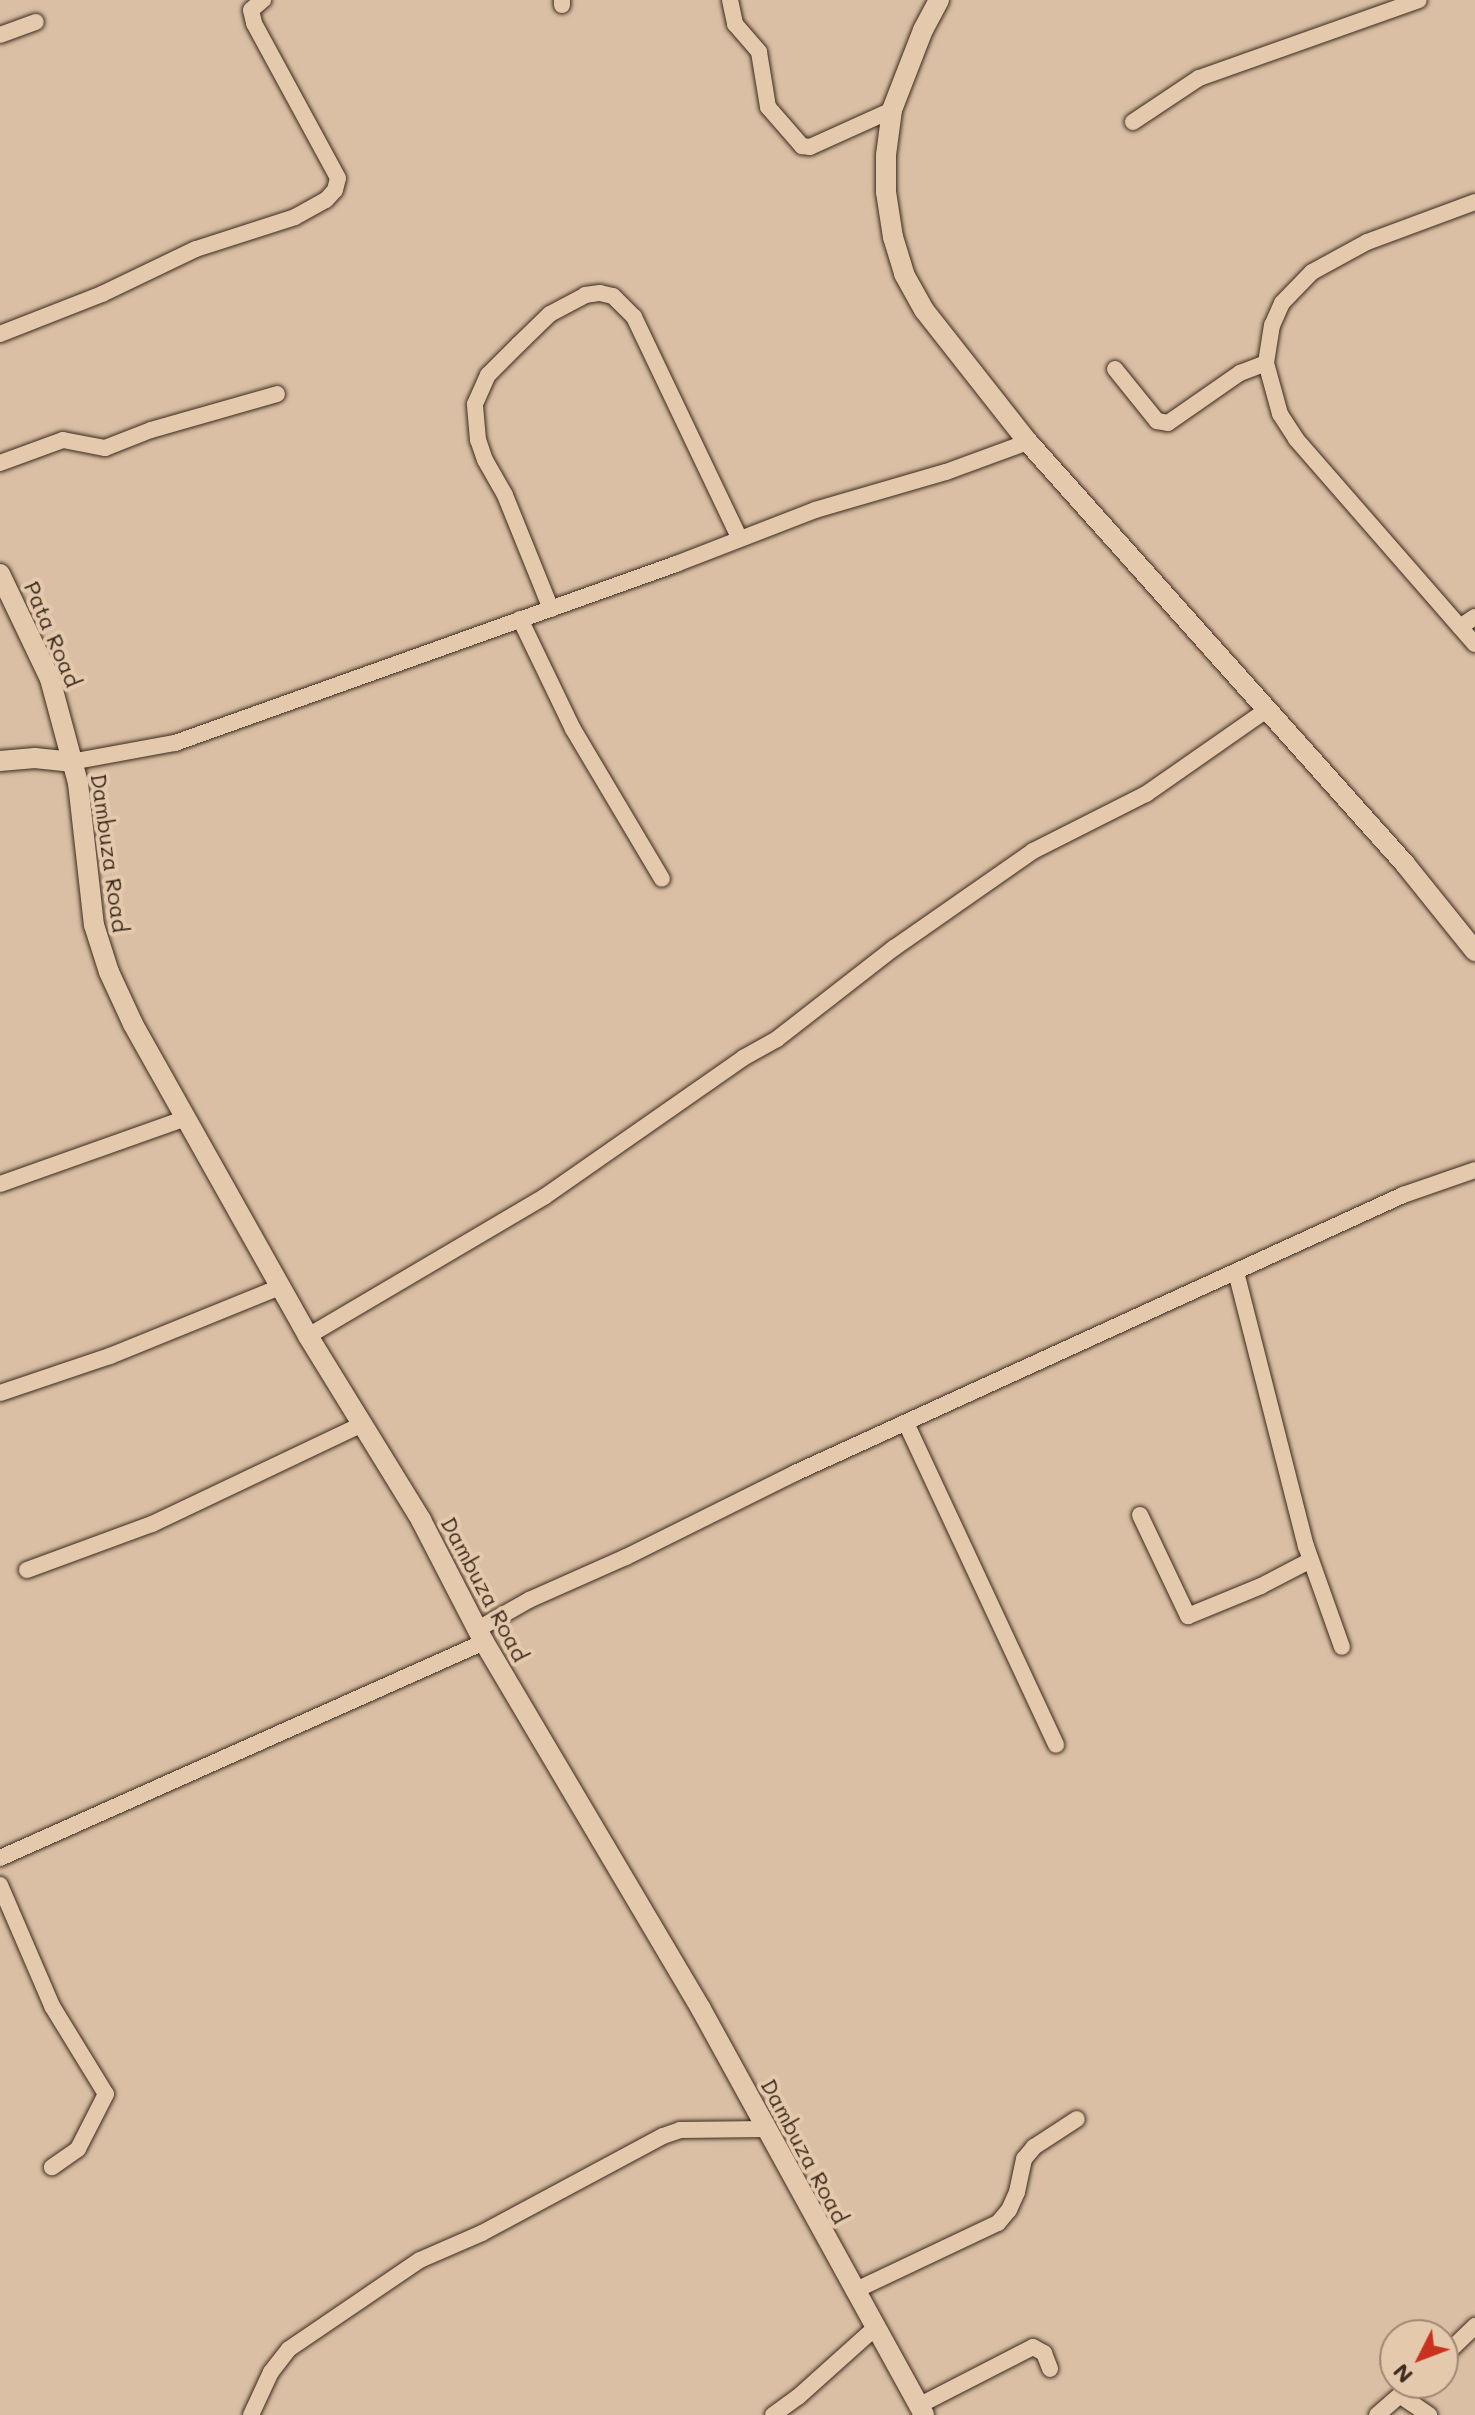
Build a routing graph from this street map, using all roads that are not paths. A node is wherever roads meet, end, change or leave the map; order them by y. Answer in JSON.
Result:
{"nodes":[{"id":1,"x":263,"y":0,"type":"edge"},
{"id":2,"x":730,"y":0,"type":"edge"},
{"id":3,"x":939,"y":0,"type":"edge"},
{"id":4,"x":1419,"y":0,"type":"edge"},
{"id":5,"x":36,"y":22,"type":"dead end"},
{"id":6,"x":0,"y":35,"type":"edge"},
{"id":7,"x":892,"y":110,"type":"junction"},
{"id":8,"x":1133,"y":122,"type":"dead end"},
{"id":9,"x":1475,"y":202,"type":"edge"},
{"id":10,"x":0,"y":334,"type":"edge"},
{"id":11,"x":1266,"y":363,"type":"junction"},
{"id":12,"x":1115,"y":369,"type":"dead end"},
{"id":13,"x":277,"y":394,"type":"dead end"},
{"id":14,"x":1028,"y":442,"type":"junction"},
{"id":15,"x":0,"y":463,"type":"edge"},
{"id":16,"x":739,"y":537,"type":"junction"},
{"id":17,"x":0,"y":574,"type":"edge"},
{"id":18,"x":551,"y":609,"type":"junction"},
{"id":19,"x":1475,"y":617,"type":"edge"},
{"id":20,"x":520,"y":619,"type":"junction"},
{"id":21,"x":1460,"y":627,"type":"junction"},
{"id":22,"x":1475,"y":644,"type":"edge"},
{"id":23,"x":1265,"y":711,"type":"junction"},
{"id":24,"x":0,"y":761,"type":"edge"},
{"id":25,"x":71,"y":762,"type":"junction"},
{"id":26,"x":662,"y":879,"type":"dead end"},
{"id":27,"x":1475,"y":951,"type":"edge"},
{"id":28,"x":186,"y":1118,"type":"junction"},
{"id":29,"x":1475,"y":1170,"type":"edge"},
{"id":30,"x":0,"y":1184,"type":"edge"},
{"id":31,"x":1236,"y":1272,"type":"junction"},
{"id":32,"x":280,"y":1287,"type":"junction"},
{"id":33,"x":308,"y":1336,"type":"junction"},
{"id":34,"x":0,"y":1393,"type":"edge"},
{"id":35,"x":906,"y":1423,"type":"junction"},
{"id":36,"x":363,"y":1424,"type":"junction"},
{"id":37,"x":1140,"y":1515,"type":"dead end"},
{"id":38,"x":1311,"y":1560,"type":"junction"},
{"id":39,"x":27,"y":1570,"type":"dead end"},
{"id":40,"x":481,"y":1636,"type":"junction"},
{"id":41,"x":1342,"y":1647,"type":"dead end"},
{"id":42,"x":1056,"y":1745,"type":"dead end"},
{"id":43,"x":0,"y":1858,"type":"edge"},
{"id":44,"x":0,"y":1885,"type":"edge"},
{"id":45,"x":1077,"y":2119,"type":"dead end"},
{"id":46,"x":765,"y":2129,"type":"junction"},
{"id":47,"x":52,"y":2167,"type":"dead end"},
{"id":48,"x":854,"y":2291,"type":"junction"},
{"id":49,"x":1475,"y":2326,"type":"edge"},
{"id":50,"x":875,"y":2328,"type":"junction"},
{"id":51,"x":1459,"y":2342,"type":"edge"},
{"id":52,"x":1050,"y":2369,"type":"dead end"},
{"id":53,"x":1397,"y":2399,"type":"edge"},
{"id":54,"x":1405,"y":2399,"type":"edge"},
{"id":55,"x":921,"y":2410,"type":"edge"},
{"id":56,"x":251,"y":2415,"type":"edge"},
{"id":57,"x":773,"y":2415,"type":"edge"},
{"id":58,"x":1377,"y":2415,"type":"edge"},
{"id":59,"x":1429,"y":2415,"type":"edge"}],
"edges":[{"from":1,"to":10,"type":"street"},
{"from":2,"to":7,"type":"street"},
{"from":3,"to":7,"type":"street"},
{"from":4,"to":8,"type":"street"},
{"from":5,"to":6,"type":"street"},
{"from":7,"to":14,"type":"street"},
{"from":9,"to":11,"type":"street"},
{"from":11,"to":12,"type":"street"},
{"from":11,"to":21,"type":"street"},
{"from":13,"to":15,"type":"street"},
{"from":14,"to":16,"type":"street"},
{"from":14,"to":23,"type":"street"},
{"from":16,"to":18,"type":"street"},
{"from":16,"to":18,"type":"street"},
{"from":17,"to":25,"type":"street","name":"Pata Road"},
{"from":18,"to":20,"type":"street"},
{"from":19,"to":21,"type":"street"},
{"from":20,"to":25,"type":"street"},
{"from":20,"to":26,"type":"street"},
{"from":21,"to":22,"type":"street"},
{"from":23,"to":27,"type":"street"},
{"from":23,"to":33,"type":"street"},
{"from":24,"to":25,"type":"street"},
{"from":25,"to":28,"type":"street","name":"Dambuza Road"},
{"from":28,"to":30,"type":"street"},
{"from":28,"to":32,"type":"street","name":"Dambuza Road"},
{"from":29,"to":31,"type":"street"},
{"from":31,"to":35,"type":"street"},
{"from":31,"to":38,"type":"street"},
{"from":32,"to":33,"type":"street","name":"Dambuza Road"},
{"from":32,"to":34,"type":"street"},
{"from":33,"to":36,"type":"street","name":"Dambuza Road"},
{"from":35,"to":40,"type":"street"},
{"from":35,"to":42,"type":"street"},
{"from":36,"to":39,"type":"street"},
{"from":36,"to":40,"type":"street","name":"Dambuza Road"},
{"from":37,"to":38,"type":"street"},
{"from":38,"to":41,"type":"street"},
{"from":40,"to":43,"type":"street"},
{"from":40,"to":46,"type":"street","name":"Dambuza Road"},
{"from":44,"to":47,"type":"street"},
{"from":45,"to":48,"type":"street"},
{"from":46,"to":48,"type":"street","name":"Dambuza Road"},
{"from":46,"to":56,"type":"street"},
{"from":48,"to":50,"type":"street","name":"Dambuza Road"},
{"from":49,"to":51,"type":"street"},
{"from":50,"to":55,"type":"street","name":"Dambuza Road"},
{"from":50,"to":57,"type":"street"},
{"from":52,"to":55,"type":"street"},
{"from":53,"to":58,"type":"street"},
{"from":54,"to":59,"type":"street"}]}
